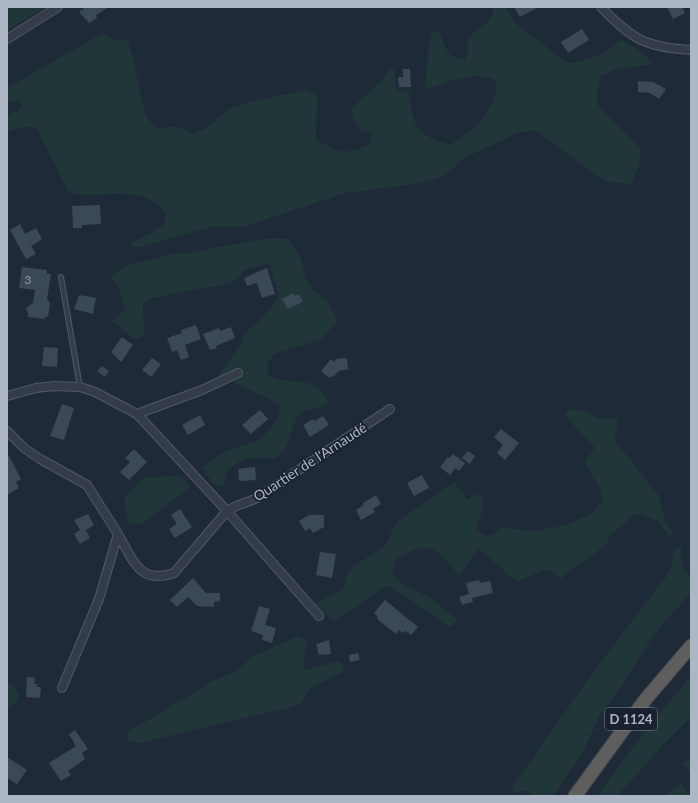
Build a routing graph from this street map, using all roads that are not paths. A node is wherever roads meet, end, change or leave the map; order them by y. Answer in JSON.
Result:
{"nodes":[{"id":1,"x":58,"y":7,"type":"edge"},
{"id":2,"x":601,"y":7,"type":"edge"},
{"id":3,"x":7,"y":38,"type":"edge"},
{"id":4,"x":691,"y":50,"type":"edge"},
{"id":5,"x":61,"y":277,"type":"dead end"},
{"id":6,"x":238,"y":373,"type":"dead end"},
{"id":7,"x":80,"y":388,"type":"junction"},
{"id":8,"x":7,"y":396,"type":"edge"},
{"id":9,"x":390,"y":409,"type":"dead end"},
{"id":10,"x":137,"y":414,"type":"junction"},
{"id":11,"x":7,"y":431,"type":"edge"},
{"id":12,"x":227,"y":511,"type":"junction"},
{"id":13,"x":118,"y":534,"type":"junction"},
{"id":14,"x":319,"y":616,"type":"dead end"},
{"id":15,"x":691,"y":646,"type":"edge"},
{"id":16,"x":62,"y":688,"type":"dead end"},
{"id":17,"x":575,"y":796,"type":"edge"}],
"edges":[{"from":1,"to":3,"type":"street"},
{"from":2,"to":4,"type":"street"},
{"from":5,"to":7,"type":"lane"},
{"from":6,"to":10,"type":"street"},
{"from":7,"to":8,"type":"street"},
{"from":7,"to":10,"type":"street"},
{"from":9,"to":12,"type":"street","name":"Quartier de l'Arnaudé"},
{"from":10,"to":12,"type":"street"},
{"from":11,"to":13,"type":"street","name":"Quartier de l'Arnaudé"},
{"from":12,"to":13,"type":"street","name":"Quartier de l'Arnaudé"},
{"from":12,"to":14,"type":"street"},
{"from":13,"to":16,"type":"street"},
{"from":15,"to":17,"type":"highway","number":"D 1124"}]}
